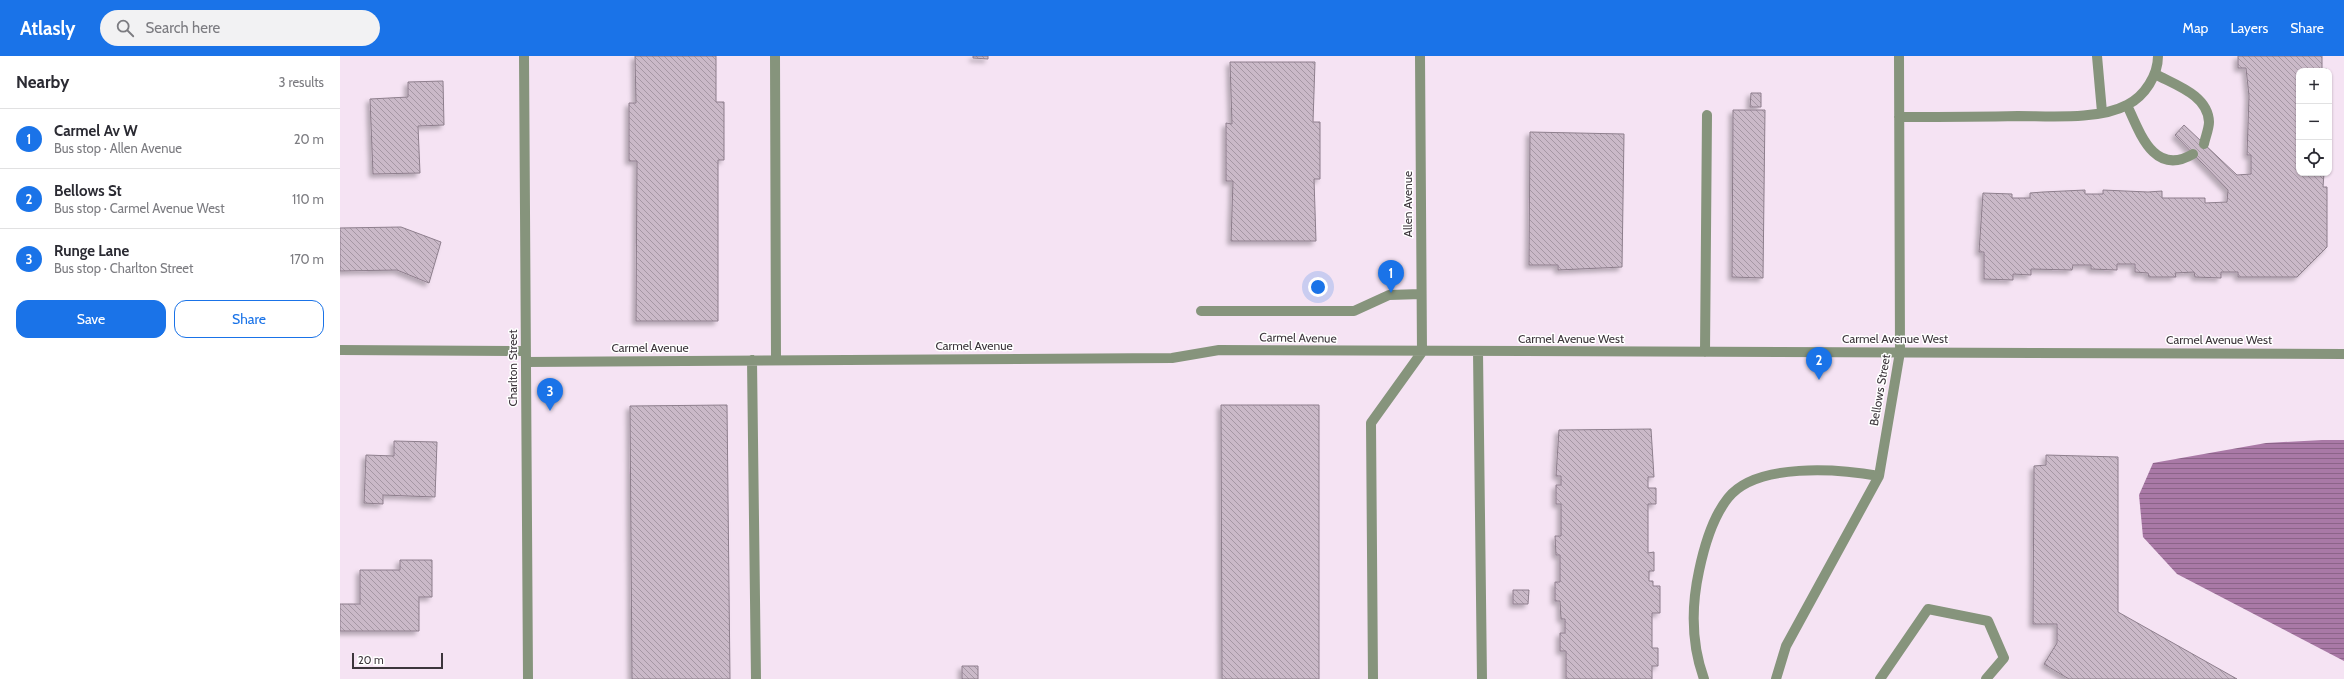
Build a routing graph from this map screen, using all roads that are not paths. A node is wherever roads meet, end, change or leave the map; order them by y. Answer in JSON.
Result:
{"nodes":[{"id":1,"x":524,"y":56,"type":"edge"},
{"id":2,"x":775,"y":56,"type":"edge"},
{"id":3,"x":1420,"y":56,"type":"edge"},
{"id":4,"x":1899,"y":56,"type":"edge"},
{"id":5,"x":2097,"y":56,"type":"edge"},
{"id":6,"x":2158,"y":56,"type":"edge"},
{"id":7,"x":2155,"y":74,"type":"junction"},
{"id":8,"x":2127,"y":105,"type":"junction"},
{"id":9,"x":2102,"y":112,"type":"junction"},
{"id":10,"x":1707,"y":115,"type":"dead end"},
{"id":11,"x":1899,"y":117,"type":"junction"},
{"id":12,"x":2204,"y":144,"type":"dead end"},
{"id":13,"x":2193,"y":154,"type":"dead end"},
{"id":14,"x":1421,"y":294,"type":"junction"},
{"id":15,"x":1201,"y":311,"type":"dead end"},
{"id":16,"x":340,"y":350,"type":"edge"},
{"id":17,"x":526,"y":351,"type":"junction"},
{"id":18,"x":1422,"y":352,"type":"junction"},
{"id":19,"x":1478,"y":352,"type":"junction"},
{"id":20,"x":1705,"y":352,"type":"junction"},
{"id":21,"x":1900,"y":352,"type":"junction"},
{"id":22,"x":2344,"y":354,"type":"edge"},
{"id":23,"x":752,"y":360,"type":"junction"},
{"id":24,"x":776,"y":360,"type":"junction"},
{"id":25,"x":526,"y":362,"type":"junction"},
{"id":26,"x":1879,"y":476,"type":"junction"},
{"id":27,"x":528,"y":679,"type":"edge"},
{"id":28,"x":756,"y":679,"type":"edge"},
{"id":29,"x":1373,"y":679,"type":"edge"},
{"id":30,"x":1482,"y":679,"type":"edge"},
{"id":31,"x":1704,"y":679,"type":"edge"},
{"id":32,"x":1776,"y":679,"type":"edge"},
{"id":33,"x":1880,"y":679,"type":"edge"},
{"id":34,"x":1986,"y":679,"type":"edge"}],
"edges":[{"from":1,"to":17,"type":"street","name":"Charlton Street"},
{"from":2,"to":24,"type":"street"},
{"from":3,"to":14,"type":"street","name":"Allen Avenue"},
{"from":4,"to":11,"type":"street","name":"Bellows Street"},
{"from":5,"to":9,"type":"street"},
{"from":6,"to":7,"type":"street"},
{"from":7,"to":8,"type":"street"},
{"from":7,"to":12,"type":"street"},
{"from":8,"to":9,"type":"street"},
{"from":8,"to":13,"type":"street"},
{"from":9,"to":11,"type":"street"},
{"from":10,"to":20,"type":"street"},
{"from":11,"to":21,"type":"street","name":"Bellows Street"},
{"from":14,"to":15,"type":"street"},
{"from":14,"to":18,"type":"street","name":"Allen Avenue"},
{"from":16,"to":17,"type":"street"},
{"from":17,"to":25,"type":"street","name":"Charlton Street"},
{"from":18,"to":19,"type":"street","name":"Carmel Avenue West"},
{"from":18,"to":24,"type":"street","name":"Carmel Avenue"},
{"from":18,"to":29,"type":"street"},
{"from":19,"to":20,"type":"street","name":"Carmel Avenue West"},
{"from":19,"to":30,"type":"street"},
{"from":20,"to":21,"type":"street","name":"Carmel Avenue West"},
{"from":21,"to":22,"type":"street","name":"Carmel Avenue West"},
{"from":21,"to":26,"type":"street","name":"Bellows Street"},
{"from":23,"to":24,"type":"street","name":"Carmel Avenue"},
{"from":23,"to":25,"type":"street","name":"Carmel Avenue"},
{"from":23,"to":28,"type":"street"},
{"from":25,"to":27,"type":"street","name":"Charlton Street"},
{"from":26,"to":31,"type":"street"},
{"from":26,"to":32,"type":"street","name":"Bellows Street"},
{"from":33,"to":34,"type":"street"}]}
